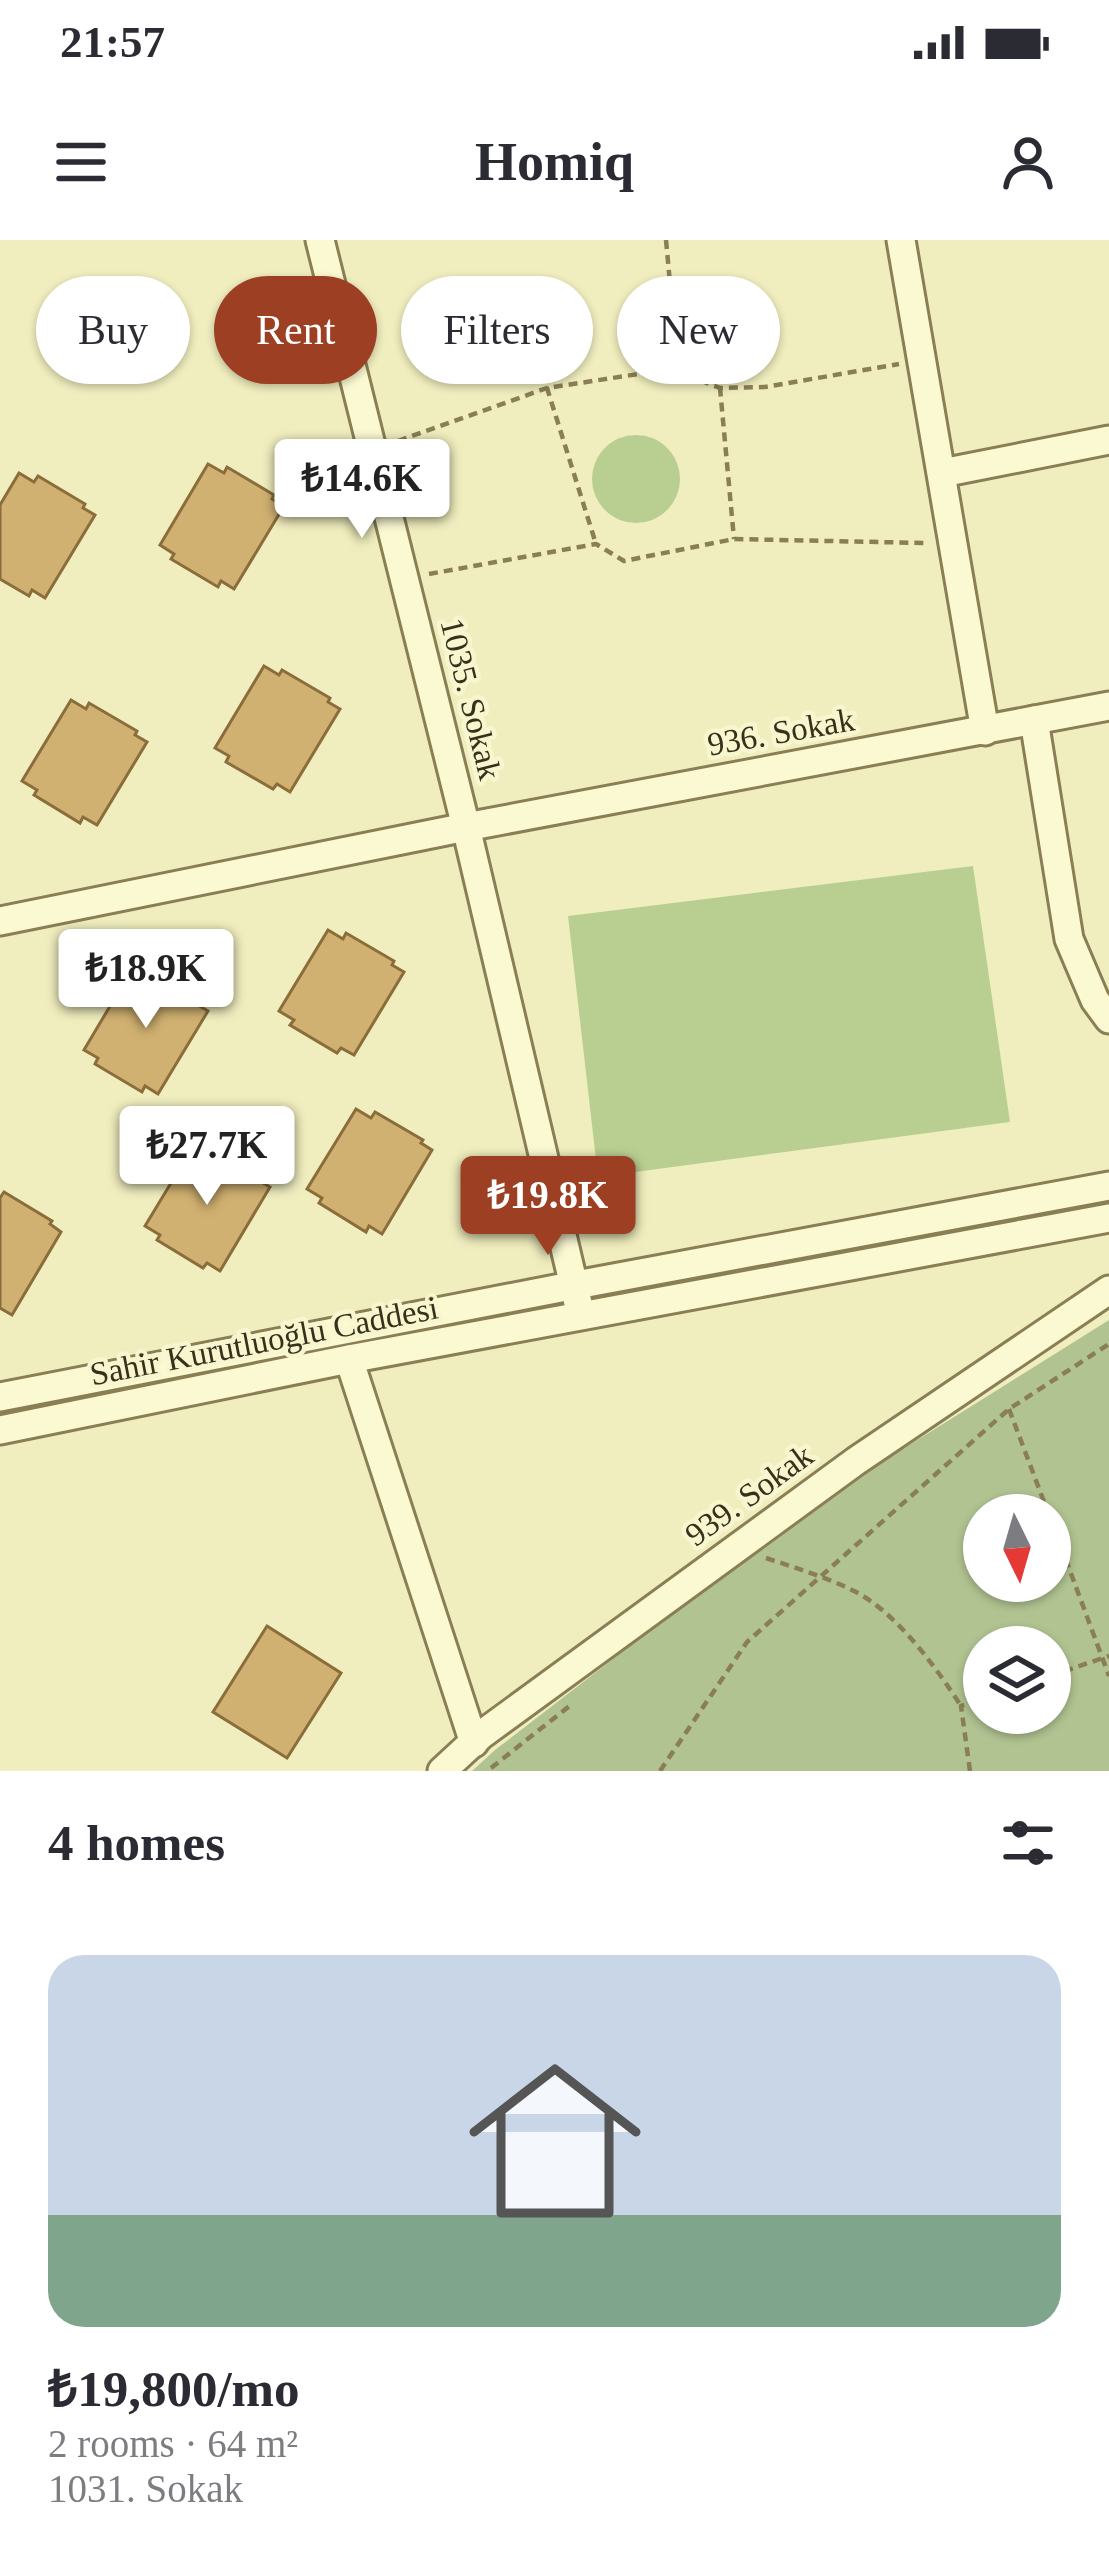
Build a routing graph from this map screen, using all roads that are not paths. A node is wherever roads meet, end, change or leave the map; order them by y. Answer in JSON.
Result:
{"nodes":[{"id":1,"x":320,"y":240,"type":"edge"},
{"id":2,"x":901,"y":240,"type":"edge"},
{"id":3,"x":1109,"y":440,"type":"edge"},
{"id":4,"x":942,"y":472,"type":"junction"},
{"id":5,"x":1109,"y":706,"type":"edge"},
{"id":6,"x":1034,"y":720,"type":"junction"},
{"id":7,"x":985,"y":731,"type":"junction"},
{"id":8,"x":466,"y":827,"type":"junction"},
{"id":9,"x":0,"y":921,"type":"edge"},
{"id":10,"x":1109,"y":1019,"type":"edge"},
{"id":11,"x":1109,"y":1186,"type":"edge"},
{"id":12,"x":1109,"y":1218,"type":"edge"},
{"id":13,"x":576,"y":1285,"type":"junction"},
{"id":14,"x":1109,"y":1291,"type":"edge"},
{"id":15,"x":580,"y":1316,"type":"junction"},
{"id":16,"x":350,"y":1359,"type":"junction"},
{"id":17,"x":0,"y":1397,"type":"edge"},
{"id":18,"x":0,"y":1430,"type":"edge"},
{"id":19,"x":474,"y":1743,"type":"junction"},
{"id":20,"x":442,"y":1771,"type":"edge"}],
"edges":[{"from":1,"to":8,"type":"street","name":"1035. Sokak"},
{"from":2,"to":4,"type":"street"},
{"from":3,"to":4,"type":"street"},
{"from":4,"to":7,"type":"street"},
{"from":5,"to":6,"type":"street","name":"936. Sokak"},
{"from":6,"to":7,"type":"street","name":"936. Sokak"},
{"from":6,"to":10,"type":"street"},
{"from":7,"to":8,"type":"street","name":"936. Sokak"},
{"from":8,"to":9,"type":"street","name":"936. Sokak"},
{"from":8,"to":13,"type":"street","name":"1035. Sokak"},
{"from":11,"to":13,"type":"street","name":"Sahir Kurutluoğlu Caddesi"},
{"from":12,"to":15,"type":"street","name":"Sahir Kurutluoğlu Caddesi"},
{"from":13,"to":15,"type":"street","name":"1035. Sokak"},
{"from":13,"to":17,"type":"street","name":"Sahir Kurutluoğlu Caddesi"},
{"from":14,"to":19,"type":"street","name":"939. Sokak"},
{"from":15,"to":16,"type":"street","name":"Sahir Kurutluoğlu Caddesi"},
{"from":16,"to":18,"type":"street","name":"Sahir Kurutluoğlu Caddesi"},
{"from":16,"to":19,"type":"street"},
{"from":19,"to":20,"type":"street","name":"939. Sokak"}]}
